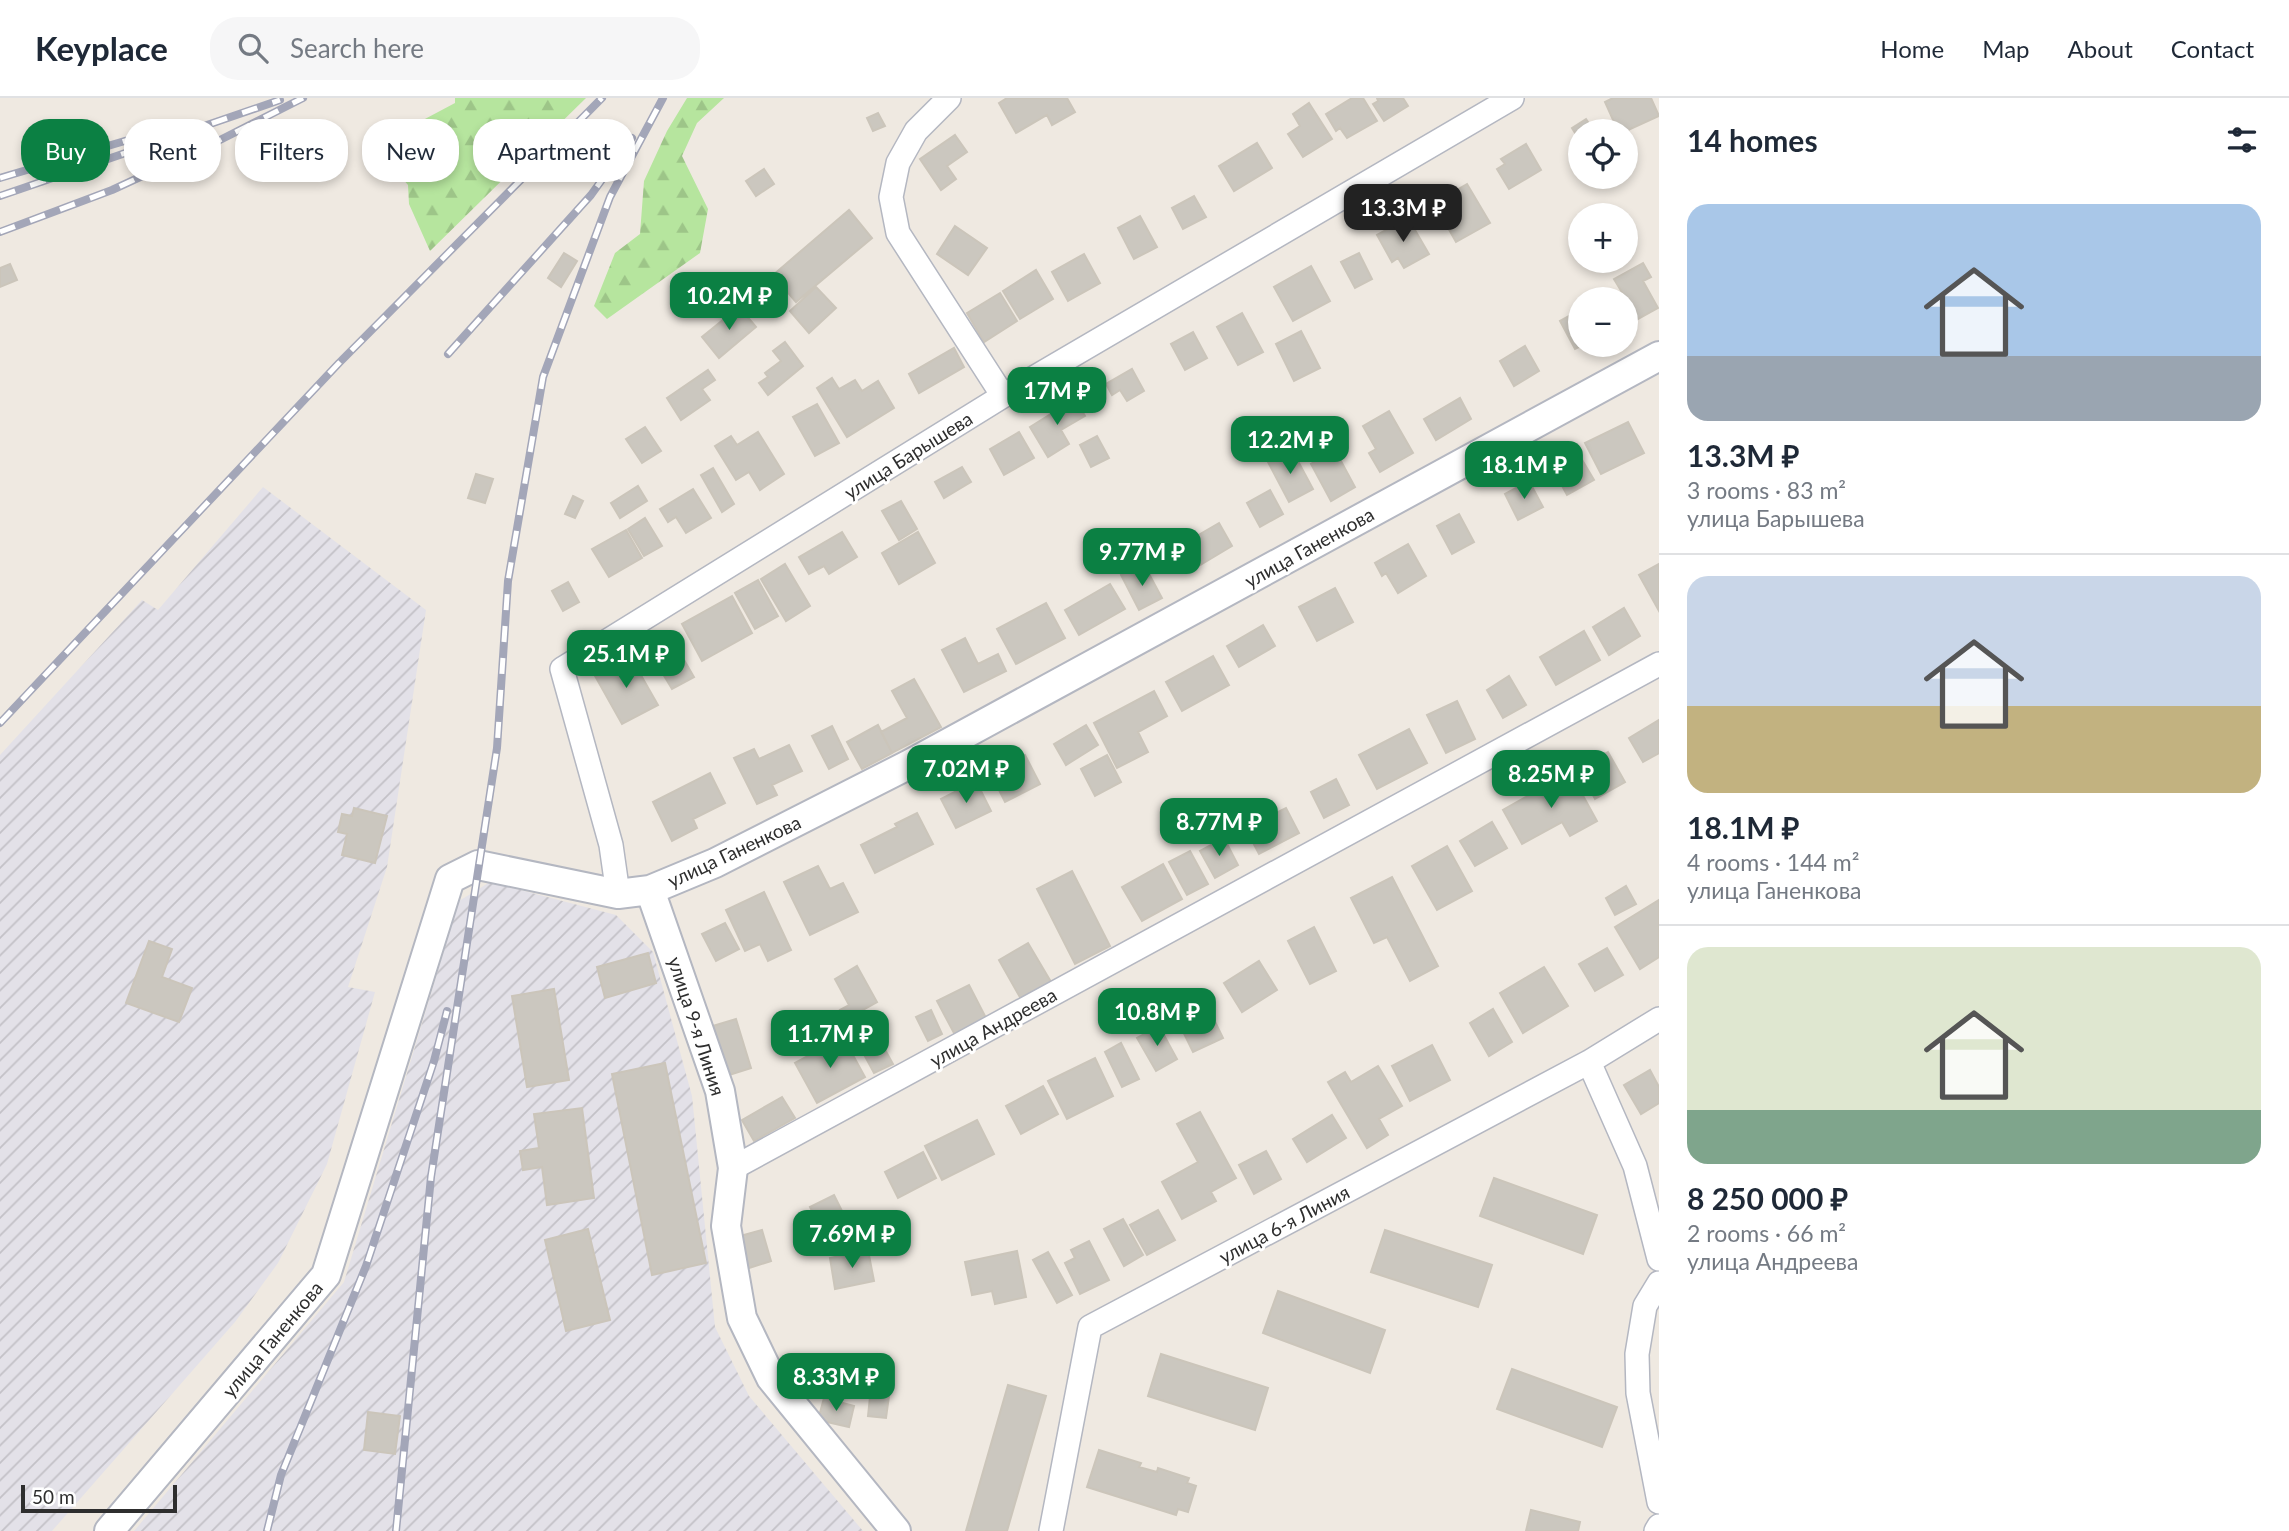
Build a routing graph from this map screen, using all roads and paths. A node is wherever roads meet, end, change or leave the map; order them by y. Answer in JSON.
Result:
{"nodes":[{"id":1,"x":949,"y":98,"type":"edge"},
{"id":2,"x":1512,"y":98,"type":"edge"},
{"id":3,"x":1659,"y":356,"type":"edge"},
{"id":4,"x":1003,"y":396,"type":"junction"},
{"id":5,"x":1659,"y":664,"type":"edge"},
{"id":6,"x":650,"y":890,"type":"junction"},
{"id":7,"x":618,"y":894,"type":"junction"},
{"id":8,"x":1659,"y":1019,"type":"edge"},
{"id":9,"x":1589,"y":1062,"type":"junction"},
{"id":10,"x":733,"y":1168,"type":"junction"},
{"id":11,"x":1659,"y":1259,"type":"edge"},
{"id":12,"x":1659,"y":1283,"type":"edge"},
{"id":13,"x":1638,"y":1393,"type":"junction"},
{"id":14,"x":1659,"y":1427,"type":"edge"},
{"id":15,"x":1659,"y":1502,"type":"edge"},
{"id":16,"x":1659,"y":1526,"type":"edge"},
{"id":17,"x":109,"y":1531,"type":"edge"},
{"id":18,"x":896,"y":1531,"type":"edge"},
{"id":19,"x":1051,"y":1531,"type":"edge"},
{"id":20,"x":1656,"y":1531,"type":"edge"}],
"edges":[{"from":1,"to":4,"type":"street"},
{"from":2,"to":4,"type":"street","name":"улица Барышева"},
{"from":3,"to":6,"type":"street","name":"улица Ганенкова"},
{"from":4,"to":7,"type":"street","name":"улица Барышева"},
{"from":5,"to":10,"type":"street","name":"улица Андреева"},
{"from":6,"to":7,"type":"street","name":"улица Ганенкова"},
{"from":6,"to":10,"type":"street","name":"улица 9-я Линия"},
{"from":7,"to":17,"type":"street","name":"улица Ганенкова"},
{"from":8,"to":9,"type":"street","name":"улица 6-я Линия"},
{"from":9,"to":11,"type":"street"},
{"from":9,"to":19,"type":"street","name":"улица 6-я Линия"},
{"from":10,"to":18,"type":"street","name":"улица 9-я Линия"},
{"from":12,"to":13,"type":"street"},
{"from":13,"to":14,"type":"street"},
{"from":13,"to":15,"type":"street"},
{"from":16,"to":20,"type":"street"}]}
